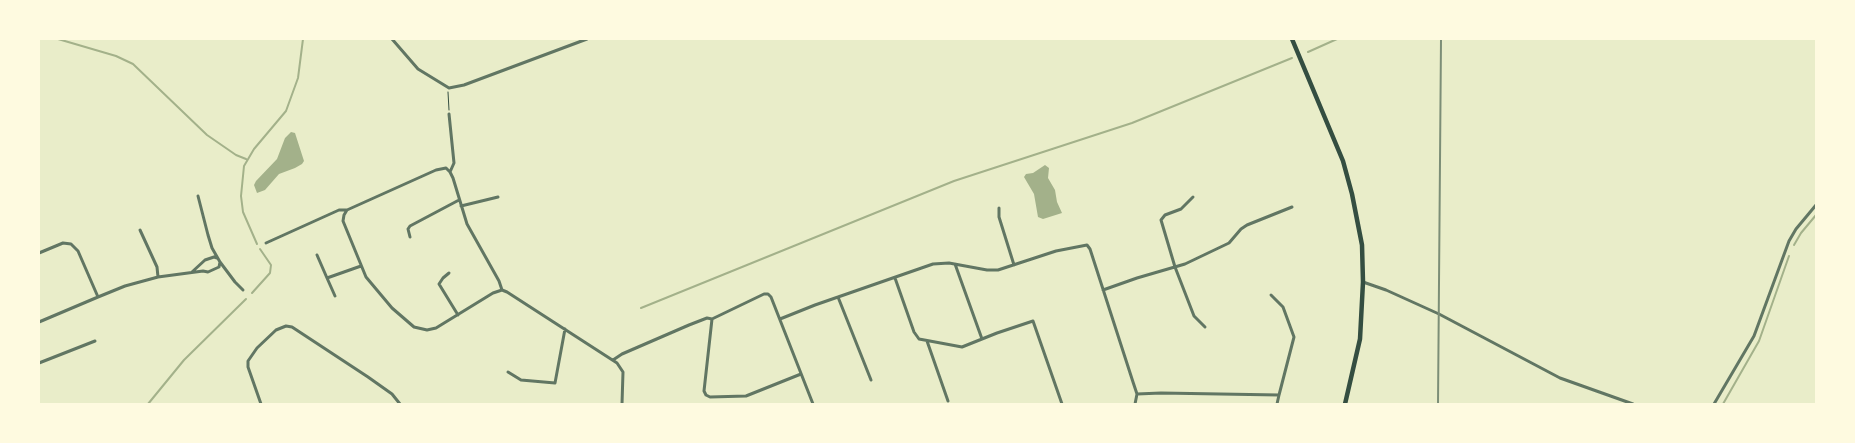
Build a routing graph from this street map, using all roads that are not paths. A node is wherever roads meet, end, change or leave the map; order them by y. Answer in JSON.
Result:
{"nodes":[{"id":1,"x":392,"y":39,"type":"edge"},
{"id":2,"x":584,"y":39,"type":"edge"},
{"id":3,"x":1292,"y":39,"type":"edge"},
{"id":4,"x":449,"y":114,"type":"road end"},
{"id":5,"x":450,"y":172,"type":"junction"},
{"id":6,"x":198,"y":196,"type":"dead end"},
{"id":7,"x":498,"y":197,"type":"dead end"},
{"id":8,"x":1193,"y":198,"type":"dead end"},
{"id":9,"x":459,"y":200,"type":"junction"},
{"id":10,"x":1816,"y":205,"type":"edge"},
{"id":11,"x":461,"y":206,"type":"junction"},
{"id":12,"x":1292,"y":207,"type":"dead end"},
{"id":13,"x":999,"y":208,"type":"dead end"},
{"id":14,"x":347,"y":210,"type":"junction"},
{"id":15,"x":140,"y":230,"type":"dead end"},
{"id":16,"x":410,"y":237,"type":"dead end"},
{"id":17,"x":266,"y":243,"type":"dead end"},
{"id":18,"x":39,"y":253,"type":"edge"},
{"id":19,"x":317,"y":256,"type":"dead end"},
{"id":20,"x":219,"y":260,"type":"junction"},
{"id":21,"x":955,"y":264,"type":"junction"},
{"id":22,"x":1014,"y":265,"type":"junction"},
{"id":23,"x":361,"y":266,"type":"junction"},
{"id":24,"x":1175,"y":267,"type":"junction"},
{"id":25,"x":192,"y":272,"type":"junction"},
{"id":26,"x":449,"y":273,"type":"dead end"},
{"id":27,"x":158,"y":277,"type":"junction"},
{"id":28,"x":328,"y":278,"type":"junction"},
{"id":29,"x":895,"y":278,"type":"junction"},
{"id":30,"x":1364,"y":282,"type":"junction"},
{"id":31,"x":243,"y":290,"type":"dead end"},
{"id":32,"x":502,"y":290,"type":"junction"},
{"id":33,"x":1103,"y":290,"type":"junction"},
{"id":34,"x":1271,"y":295,"type":"dead end"},
{"id":35,"x":335,"y":296,"type":"dead end"},
{"id":36,"x":98,"y":297,"type":"junction"},
{"id":37,"x":838,"y":298,"type":"junction"},
{"id":38,"x":458,"y":314,"type":"junction"},
{"id":39,"x":712,"y":319,"type":"junction"},
{"id":40,"x":780,"y":319,"type":"junction"},
{"id":41,"x":39,"y":322,"type":"edge"},
{"id":42,"x":1205,"y":327,"type":"dead end"},
{"id":43,"x":566,"y":329,"type":"junction"},
{"id":44,"x":982,"y":339,"type":"junction"},
{"id":45,"x":95,"y":340,"type":"dead end"},
{"id":46,"x":927,"y":341,"type":"junction"},
{"id":47,"x":613,"y":360,"type":"junction"},
{"id":48,"x":39,"y":363,"type":"edge"},
{"id":49,"x":508,"y":372,"type":"dead end"},
{"id":50,"x":802,"y":374,"type":"junction"},
{"id":51,"x":872,"y":380,"type":"dead end"},
{"id":52,"x":1137,"y":394,"type":"junction"},
{"id":53,"x":1280,"y":395,"type":"junction"},
{"id":54,"x":948,"y":401,"type":"dead end"},
{"id":55,"x":261,"y":404,"type":"edge"},
{"id":56,"x":400,"y":404,"type":"edge"},
{"id":57,"x":622,"y":404,"type":"edge"},
{"id":58,"x":812,"y":404,"type":"edge"},
{"id":59,"x":1062,"y":404,"type":"edge"},
{"id":60,"x":1135,"y":404,"type":"edge"},
{"id":61,"x":1277,"y":404,"type":"edge"},
{"id":62,"x":1345,"y":404,"type":"edge"},
{"id":63,"x":1633,"y":404,"type":"edge"},
{"id":64,"x":1714,"y":404,"type":"edge"}],
"edges":[{"from":1,"to":2,"type":"street"},
{"from":3,"to":30,"type":"main road"},
{"from":4,"to":5,"type":"street"},
{"from":5,"to":9,"type":"street"},
{"from":5,"to":14,"type":"street"},
{"from":6,"to":20,"type":"street"},
{"from":7,"to":11,"type":"street"},
{"from":8,"to":24,"type":"street"},
{"from":9,"to":11,"type":"street"},
{"from":9,"to":16,"type":"street"},
{"from":10,"to":64,"type":"street"},
{"from":11,"to":32,"type":"street"},
{"from":12,"to":24,"type":"street"},
{"from":13,"to":22,"type":"street"},
{"from":14,"to":17,"type":"street"},
{"from":14,"to":23,"type":"street"},
{"from":15,"to":27,"type":"street"},
{"from":18,"to":36,"type":"street"},
{"from":19,"to":28,"type":"street"},
{"from":20,"to":25,"type":"street"},
{"from":20,"to":25,"type":"street"},
{"from":20,"to":31,"type":"street"},
{"from":21,"to":22,"type":"street"},
{"from":21,"to":29,"type":"street"},
{"from":21,"to":44,"type":"street"},
{"from":22,"to":33,"type":"street"},
{"from":23,"to":28,"type":"street"},
{"from":23,"to":38,"type":"street"},
{"from":24,"to":33,"type":"street"},
{"from":24,"to":42,"type":"street"},
{"from":25,"to":27,"type":"street"},
{"from":26,"to":38,"type":"street"},
{"from":27,"to":36,"type":"street"},
{"from":28,"to":35,"type":"street"},
{"from":29,"to":37,"type":"street"},
{"from":29,"to":46,"type":"street"},
{"from":30,"to":62,"type":"main road"},
{"from":30,"to":63,"type":"street"},
{"from":32,"to":38,"type":"street"},
{"from":32,"to":43,"type":"street"},
{"from":33,"to":52,"type":"street"},
{"from":34,"to":53,"type":"street"},
{"from":36,"to":41,"type":"street"},
{"from":37,"to":40,"type":"street"},
{"from":37,"to":51,"type":"street"},
{"from":39,"to":40,"type":"street"},
{"from":39,"to":47,"type":"street"},
{"from":39,"to":50,"type":"street"},
{"from":40,"to":50,"type":"street"},
{"from":43,"to":47,"type":"street"},
{"from":43,"to":49,"type":"street"},
{"from":44,"to":46,"type":"street"},
{"from":44,"to":59,"type":"street"},
{"from":45,"to":48,"type":"street"},
{"from":46,"to":54,"type":"street"},
{"from":47,"to":57,"type":"street"},
{"from":50,"to":58,"type":"street"},
{"from":52,"to":53,"type":"street"},
{"from":52,"to":60,"type":"street"},
{"from":53,"to":61,"type":"street"},
{"from":55,"to":56,"type":"street"}]}
